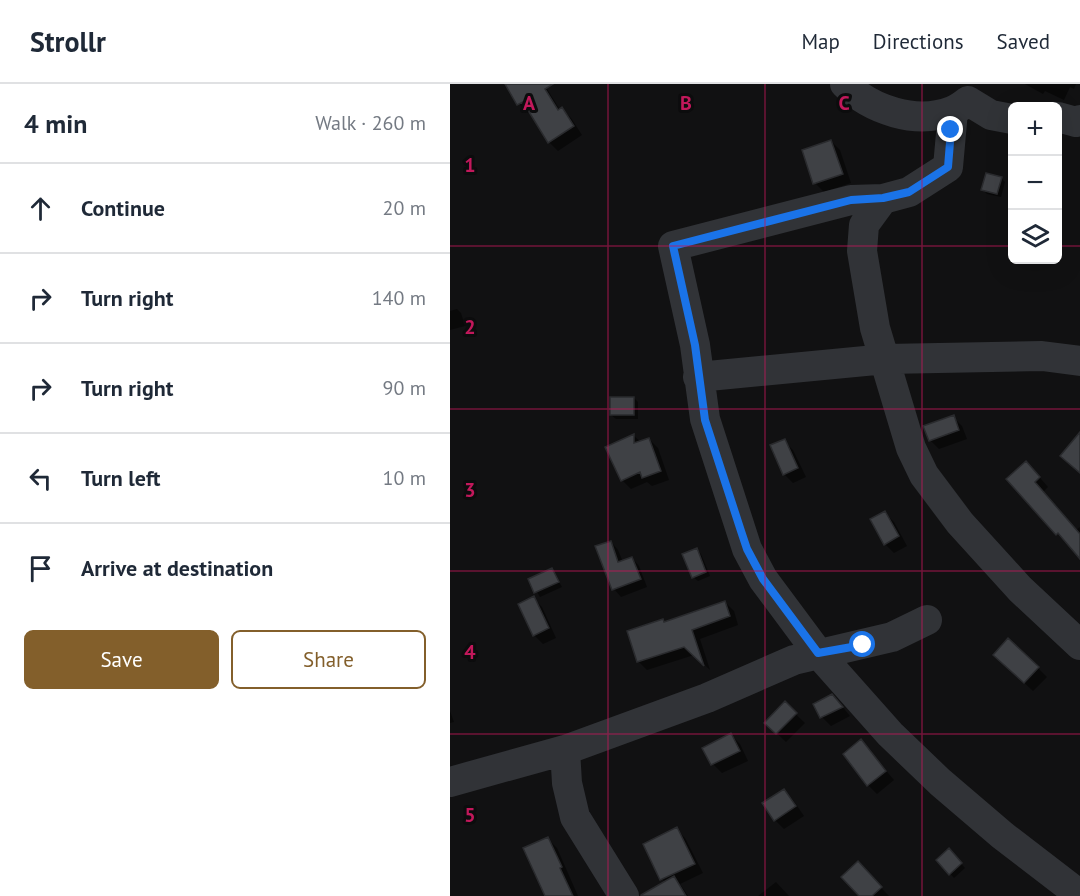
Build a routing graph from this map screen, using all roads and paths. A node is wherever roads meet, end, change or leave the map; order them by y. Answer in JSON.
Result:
{"nodes":[{"id":1,"x":845,"y":84,"type":"edge"},
{"id":2,"x":967,"y":99,"type":"edge"},
{"id":3,"x":1008,"y":118,"type":"edge"},
{"id":4,"x":1062,"y":118,"type":"edge"},
{"id":5,"x":1080,"y":120,"type":"edge"},
{"id":6,"x":883,"y":198,"type":"junction"},
{"id":7,"x":886,"y":359,"type":"junction"},
{"id":8,"x":1080,"y":361,"type":"edge"},
{"id":9,"x":698,"y":377,"type":"junction"},
{"id":10,"x":927,"y":620,"type":"dead end"},
{"id":11,"x":1080,"y":645,"type":"edge"},
{"id":12,"x":818,"y":653,"type":"junction"},
{"id":13,"x":565,"y":750,"type":"junction"},
{"id":14,"x":450,"y":782,"type":"edge"},
{"id":15,"x":1080,"y":895,"type":"edge"},
{"id":16,"x":624,"y":896,"type":"edge"}],
"edges":[{"from":1,"to":2,"type":"street"},
{"from":2,"to":3,"type":"street"},
{"from":2,"to":6,"type":"street"},
{"from":4,"to":5,"type":"street"},
{"from":6,"to":7,"type":"street"},
{"from":6,"to":9,"type":"street"},
{"from":7,"to":8,"type":"street"},
{"from":7,"to":9,"type":"street"},
{"from":7,"to":11,"type":"street"},
{"from":9,"to":12,"type":"street"},
{"from":10,"to":12,"type":"street"},
{"from":12,"to":13,"type":"street"},
{"from":12,"to":15,"type":"street"},
{"from":13,"to":14,"type":"street"},
{"from":13,"to":16,"type":"street"}]}
